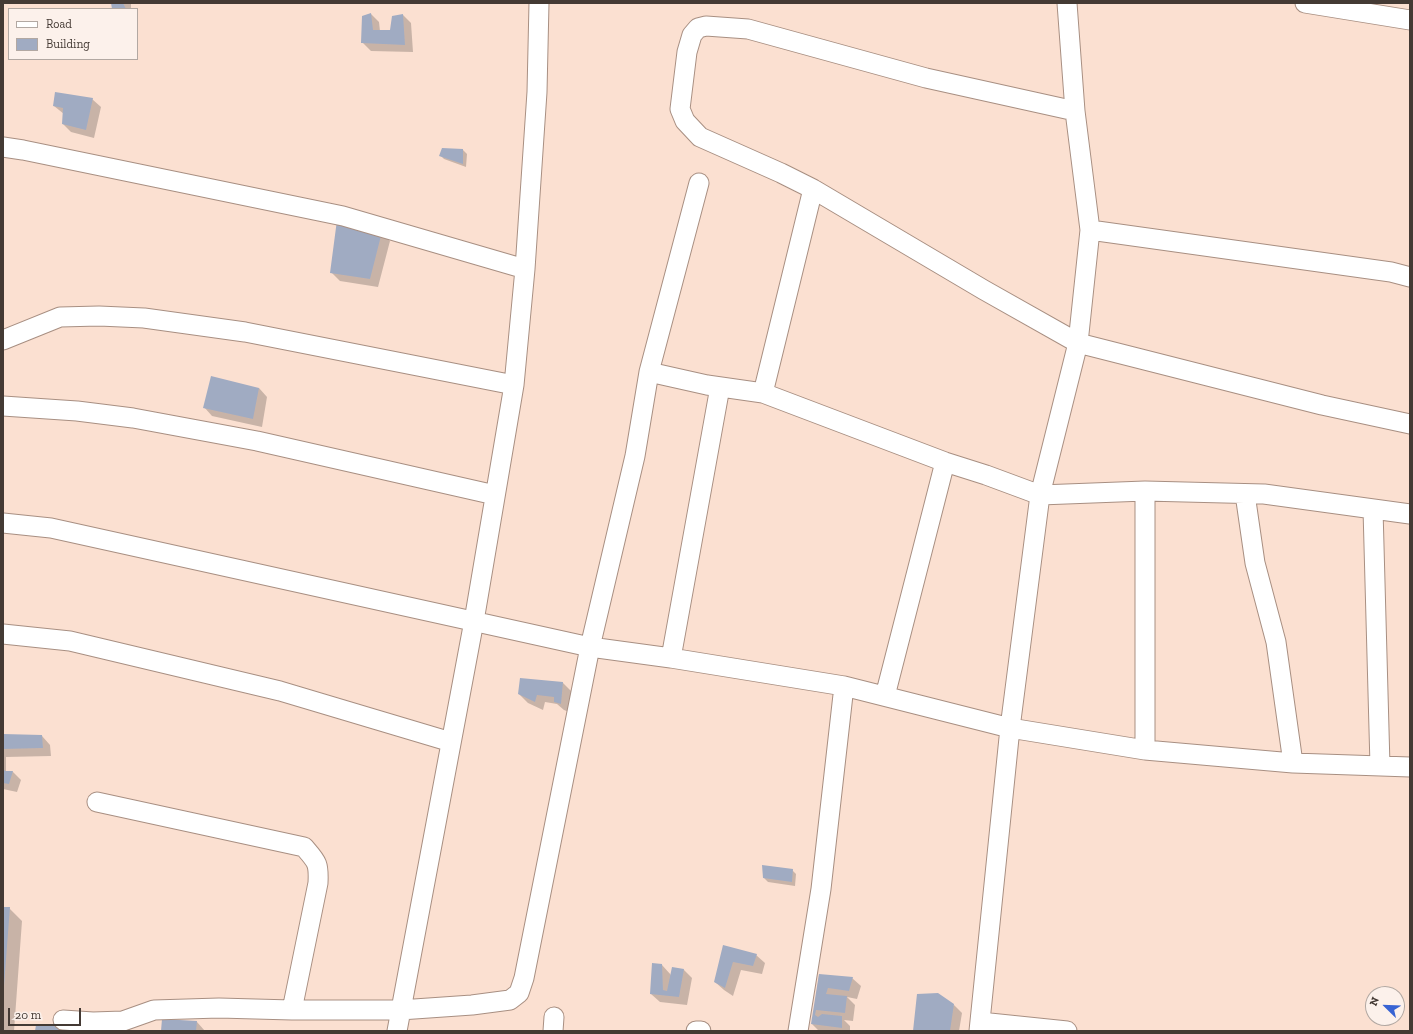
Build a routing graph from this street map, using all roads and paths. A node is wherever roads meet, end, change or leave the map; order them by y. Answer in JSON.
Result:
{"nodes":[{"id":1,"x":539,"y":3,"type":"edge"},
{"id":2,"x":1067,"y":3,"type":"edge"},
{"id":3,"x":1305,"y":3,"type":"edge"},
{"id":4,"x":1410,"y":20,"type":"edge"},
{"id":5,"x":1075,"y":112,"type":"junction"},
{"id":6,"x":3,"y":147,"type":"edge"},
{"id":7,"x":699,"y":183,"type":"dead end"},
{"id":8,"x":813,"y":189,"type":"junction"},
{"id":9,"x":1090,"y":230,"type":"junction"},
{"id":10,"x":525,"y":269,"type":"junction"},
{"id":11,"x":1410,"y":277,"type":"edge"},
{"id":12,"x":3,"y":340,"type":"edge"},
{"id":13,"x":1078,"y":343,"type":"junction"},
{"id":14,"x":649,"y":372,"type":"junction"},
{"id":15,"x":514,"y":385,"type":"junction"},
{"id":16,"x":720,"y":387,"type":"junction"},
{"id":17,"x":763,"y":393,"type":"junction"},
{"id":18,"x":3,"y":406,"type":"edge"},
{"id":19,"x":1410,"y":424,"type":"edge"},
{"id":20,"x":945,"y":462,"type":"junction"},
{"id":21,"x":1145,"y":491,"type":"junction"},
{"id":22,"x":1245,"y":494,"type":"junction"},
{"id":23,"x":494,"y":495,"type":"junction"},
{"id":24,"x":1040,"y":496,"type":"junction"},
{"id":25,"x":1373,"y":509,"type":"junction"},
{"id":26,"x":1410,"y":514,"type":"edge"},
{"id":27,"x":3,"y":523,"type":"edge"},
{"id":28,"x":474,"y":621,"type":"junction"},
{"id":29,"x":3,"y":634,"type":"edge"},
{"id":30,"x":590,"y":648,"type":"junction"},
{"id":31,"x":671,"y":658,"type":"junction"},
{"id":32,"x":844,"y":686,"type":"junction"},
{"id":33,"x":886,"y":696,"type":"junction"},
{"id":34,"x":1010,"y":728,"type":"junction"},
{"id":35,"x":451,"y":742,"type":"junction"},
{"id":36,"x":1145,"y":750,"type":"junction"},
{"id":37,"x":1293,"y":763,"type":"junction"},
{"id":38,"x":1380,"y":766,"type":"junction"},
{"id":39,"x":1410,"y":767,"type":"edge"},
{"id":40,"x":97,"y":802,"type":"dead end"},
{"id":41,"x":292,"y":1010,"type":"junction"},
{"id":42,"x":400,"y":1010,"type":"junction"},
{"id":43,"x":62,"y":1020,"type":"dead end"},
{"id":44,"x":979,"y":1027,"type":"edge"},
{"id":45,"x":397,"y":1031,"type":"edge"},
{"id":46,"x":696,"y":1031,"type":"edge"},
{"id":47,"x":701,"y":1031,"type":"edge"},
{"id":48,"x":798,"y":1031,"type":"edge"},
{"id":49,"x":1066,"y":1031,"type":"edge"}],
"edges":[{"from":1,"to":10,"type":"street"},
{"from":2,"to":5,"type":"street"},
{"from":3,"to":4,"type":"street"},
{"from":5,"to":8,"type":"street"},
{"from":5,"to":9,"type":"street"},
{"from":6,"to":10,"type":"street"},
{"from":7,"to":14,"type":"street"},
{"from":8,"to":13,"type":"street"},
{"from":8,"to":17,"type":"street"},
{"from":9,"to":11,"type":"street"},
{"from":9,"to":13,"type":"street"},
{"from":10,"to":15,"type":"street"},
{"from":12,"to":15,"type":"street"},
{"from":13,"to":19,"type":"street"},
{"from":13,"to":24,"type":"street"},
{"from":14,"to":16,"type":"street"},
{"from":14,"to":30,"type":"street"},
{"from":15,"to":23,"type":"street"},
{"from":16,"to":17,"type":"street"},
{"from":16,"to":31,"type":"street"},
{"from":17,"to":20,"type":"street"},
{"from":18,"to":23,"type":"street"},
{"from":20,"to":24,"type":"street"},
{"from":20,"to":33,"type":"street"},
{"from":21,"to":22,"type":"street"},
{"from":21,"to":24,"type":"street"},
{"from":21,"to":36,"type":"street"},
{"from":22,"to":25,"type":"street"},
{"from":22,"to":37,"type":"street"},
{"from":23,"to":28,"type":"street"},
{"from":24,"to":34,"type":"street"},
{"from":25,"to":26,"type":"street"},
{"from":25,"to":38,"type":"street"},
{"from":27,"to":28,"type":"street"},
{"from":28,"to":30,"type":"street"},
{"from":28,"to":35,"type":"street"},
{"from":29,"to":35,"type":"street"},
{"from":30,"to":31,"type":"street"},
{"from":30,"to":42,"type":"street"},
{"from":31,"to":32,"type":"street"},
{"from":32,"to":33,"type":"street"},
{"from":32,"to":48,"type":"street"},
{"from":33,"to":34,"type":"street"},
{"from":34,"to":36,"type":"street"},
{"from":34,"to":44,"type":"street"},
{"from":35,"to":42,"type":"street"},
{"from":36,"to":37,"type":"street"},
{"from":37,"to":38,"type":"street"},
{"from":38,"to":39,"type":"street"},
{"from":40,"to":41,"type":"street"},
{"from":41,"to":42,"type":"street"},
{"from":41,"to":43,"type":"street"},
{"from":42,"to":45,"type":"street"},
{"from":44,"to":49,"type":"street"},
{"from":46,"to":47,"type":"street"}]}
